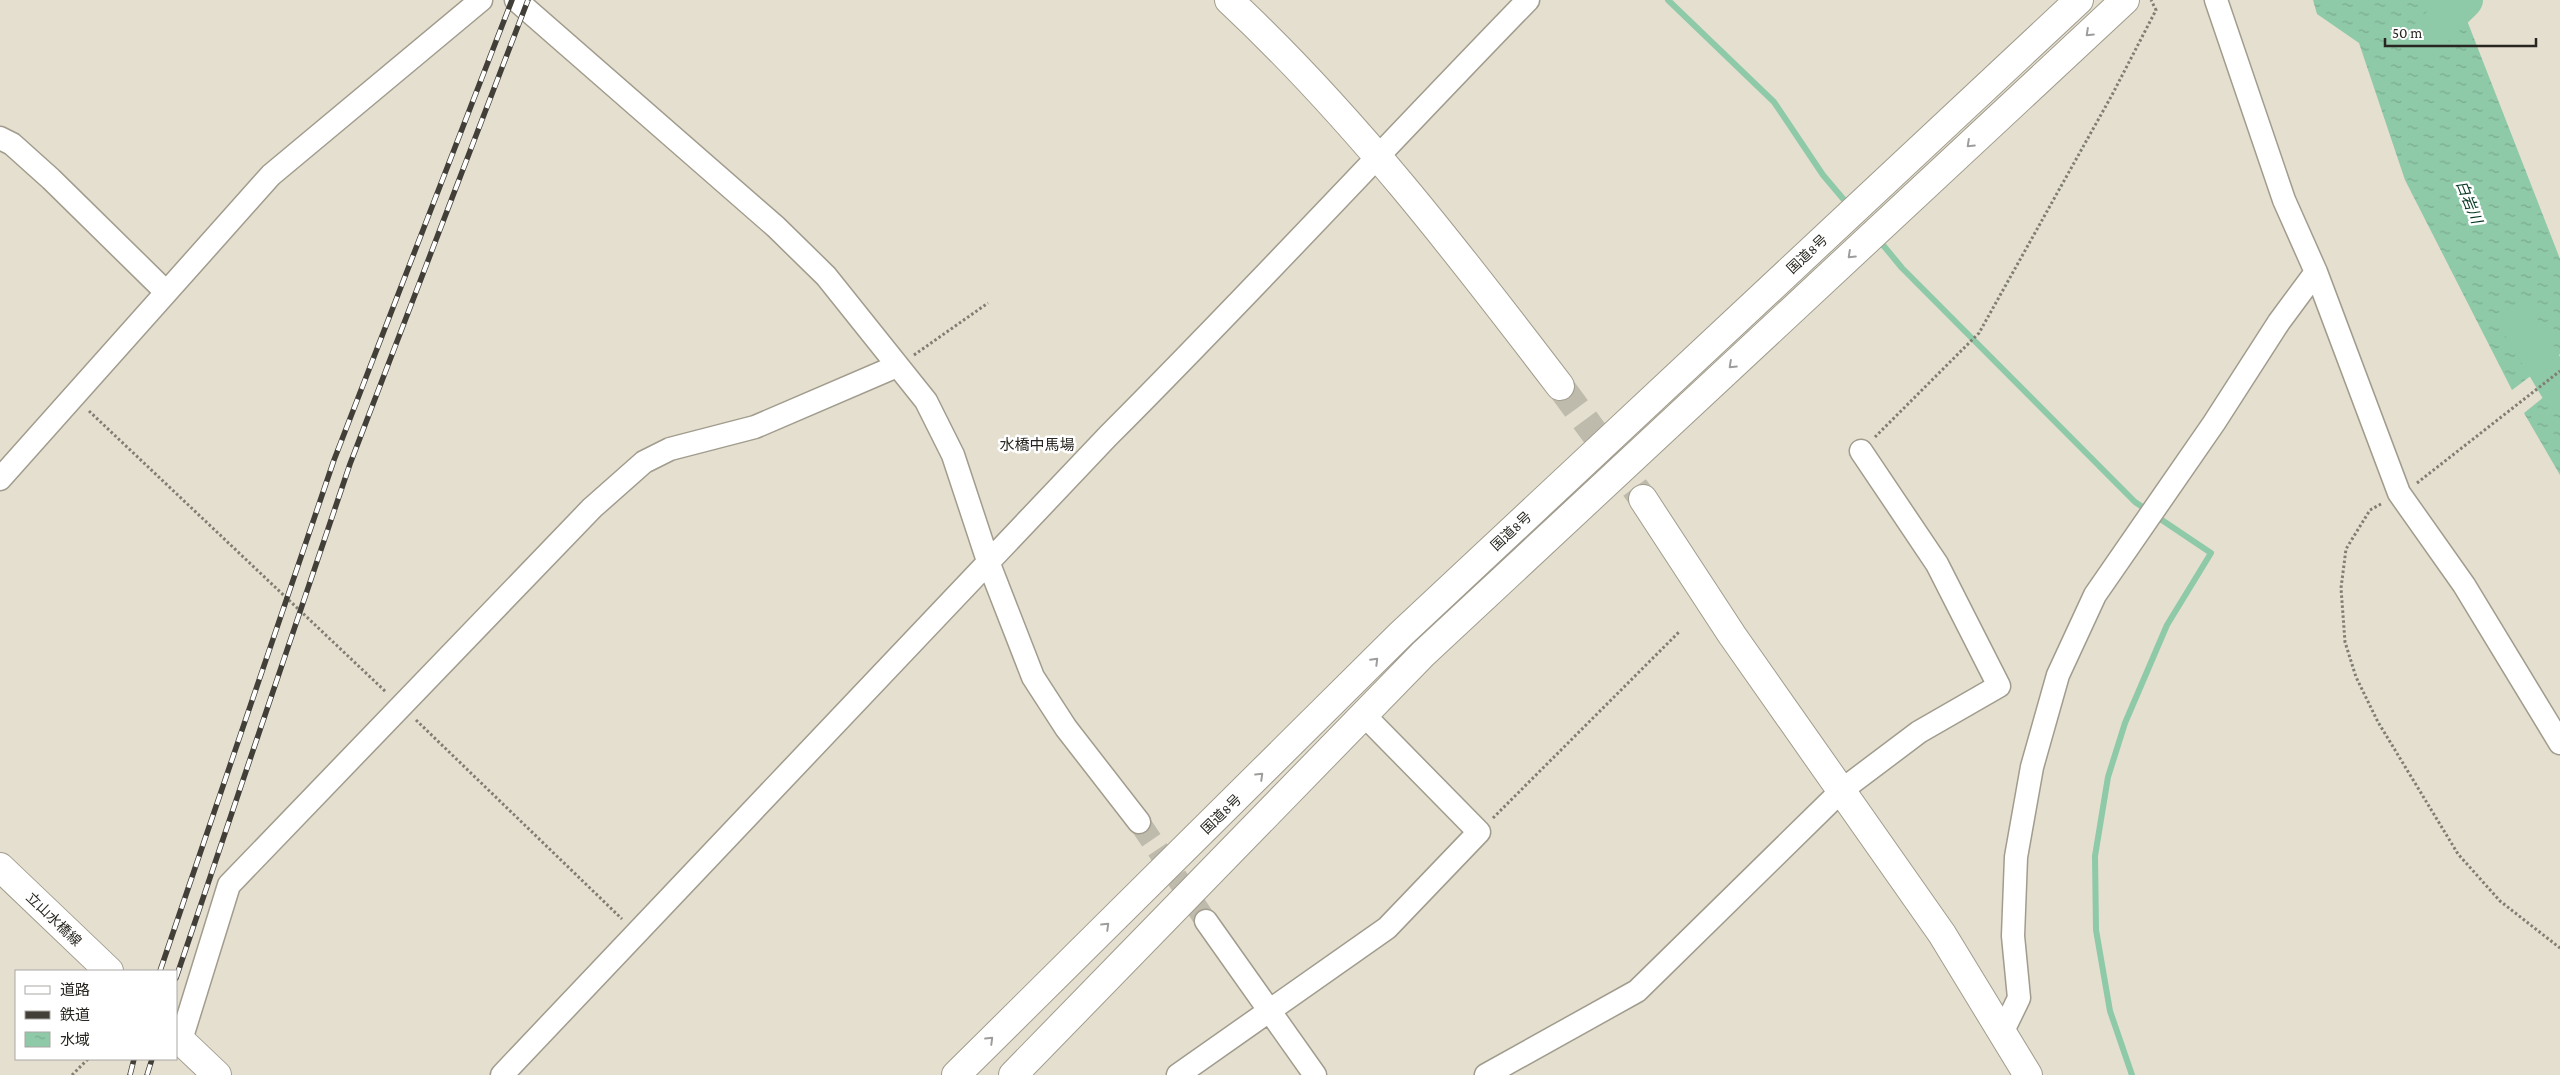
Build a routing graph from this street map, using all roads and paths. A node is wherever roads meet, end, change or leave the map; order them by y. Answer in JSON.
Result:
{"nodes":[{"id":1,"x":481,"y":0,"type":"edge"},
{"id":2,"x":516,"y":0,"type":"edge"},
{"id":3,"x":1229,"y":0,"type":"edge"},
{"id":4,"x":1528,"y":0,"type":"edge"},
{"id":5,"x":2079,"y":0,"type":"edge"},
{"id":6,"x":2125,"y":0,"type":"edge"},
{"id":7,"x":2152,"y":0,"type":"edge"},
{"id":8,"x":2216,"y":0,"type":"edge"},
{"id":9,"x":0,"y":138,"type":"edge"},
{"id":10,"x":1377,"y":155,"type":"junction"},
{"id":11,"x":2316,"y":272,"type":"junction"},
{"id":12,"x":166,"y":292,"type":"junction"},
{"id":13,"x":988,"y":303,"type":"dead end"},
{"id":14,"x":897,"y":366,"type":"junction"},
{"id":15,"x":2560,"y":371,"type":"edge"},
{"id":16,"x":1560,"y":386,"type":"tunnel mouth"},
{"id":17,"x":73,"y":397,"type":"junction"},
{"id":18,"x":1861,"y":451,"type":"joint"},
{"id":19,"x":0,"y":479,"type":"edge"},
{"id":20,"x":2408,"y":488,"type":"junction"},
{"id":21,"x":1643,"y":500,"type":"tunnel mouth"},
{"id":22,"x":989,"y":564,"type":"junction"},
{"id":23,"x":1679,"y":632,"type":"dead end"},
{"id":24,"x":402,"y":707,"type":"junction"},
{"id":25,"x":1364,"y":715,"type":"junction"},
{"id":26,"x":2560,"y":743,"type":"edge"},
{"id":27,"x":1842,"y":790,"type":"junction"},
{"id":28,"x":1139,"y":822,"type":"tunnel mouth"},
{"id":29,"x":1479,"y":832,"type":"junction"},
{"id":30,"x":0,"y":867,"type":"edge"},
{"id":31,"x":1206,"y":921,"type":"tunnel mouth"},
{"id":32,"x":637,"y":934,"type":"junction"},
{"id":33,"x":2560,"y":948,"type":"edge"},
{"id":34,"x":108,"y":970,"type":"edge"},
{"id":35,"x":1270,"y":1010,"type":"junction"},
{"id":36,"x":2002,"y":1033,"type":"junction"},
{"id":37,"x":178,"y":1038,"type":"edge"},
{"id":38,"x":87,"y":1060,"type":"edge"},
{"id":39,"x":72,"y":1075,"type":"edge"},
{"id":40,"x":217,"y":1075,"type":"edge"},
{"id":41,"x":502,"y":1075,"type":"edge"},
{"id":42,"x":956,"y":1075,"type":"edge"},
{"id":43,"x":1013,"y":1075,"type":"edge"},
{"id":44,"x":1178,"y":1075,"type":"edge"},
{"id":45,"x":1315,"y":1075,"type":"edge"},
{"id":46,"x":1486,"y":1075,"type":"edge"},
{"id":47,"x":2028,"y":1075,"type":"edge"}],
"edges":[{"from":1,"to":12,"type":"street"},
{"from":2,"to":14,"type":"street"},
{"from":3,"to":10,"type":"main road"},
{"from":4,"to":10,"type":"street"},
{"from":42,"to":5,"type":"main road","name":"国道8号","one_way":true},
{"from":6,"to":25,"type":"main road","one_way":true},
{"from":7,"to":18,"type":"path"},
{"from":8,"to":11,"type":"street"},
{"from":9,"to":12,"type":"street"},
{"from":10,"to":16,"type":"main road"},
{"from":10,"to":22,"type":"street"},
{"from":11,"to":20,"type":"street"},
{"from":11,"to":36,"type":"street"},
{"from":12,"to":17,"type":"street"},
{"from":13,"to":14,"type":"path"},
{"from":14,"to":22,"type":"street"},
{"from":14,"to":24,"type":"street"},
{"from":15,"to":20,"type":"path"},
{"from":17,"to":19,"type":"street"},
{"from":17,"to":24,"type":"path"},
{"from":18,"to":27,"type":"street"},
{"from":20,"to":26,"type":"street"},
{"from":20,"to":33,"type":"path"},
{"from":21,"to":27,"type":"main road"},
{"from":22,"to":28,"type":"street"},
{"from":22,"to":32,"type":"street"},
{"from":23,"to":29,"type":"path"},
{"from":24,"to":32,"type":"path"},
{"from":24,"to":37,"type":"street"},
{"from":25,"to":29,"type":"street"},
{"from":25,"to":43,"type":"main road"},
{"from":27,"to":36,"type":"main road"},
{"from":27,"to":46,"type":"street"},
{"from":29,"to":35,"type":"street"},
{"from":30,"to":34,"type":"main road","name":"立山水橋線"},
{"from":31,"to":35,"type":"street"},
{"from":32,"to":41,"type":"street"},
{"from":35,"to":44,"type":"street"},
{"from":35,"to":45,"type":"street"},
{"from":36,"to":47,"type":"main road"},
{"from":37,"to":40,"type":"main road"},
{"from":38,"to":39,"type":"path"}]}
